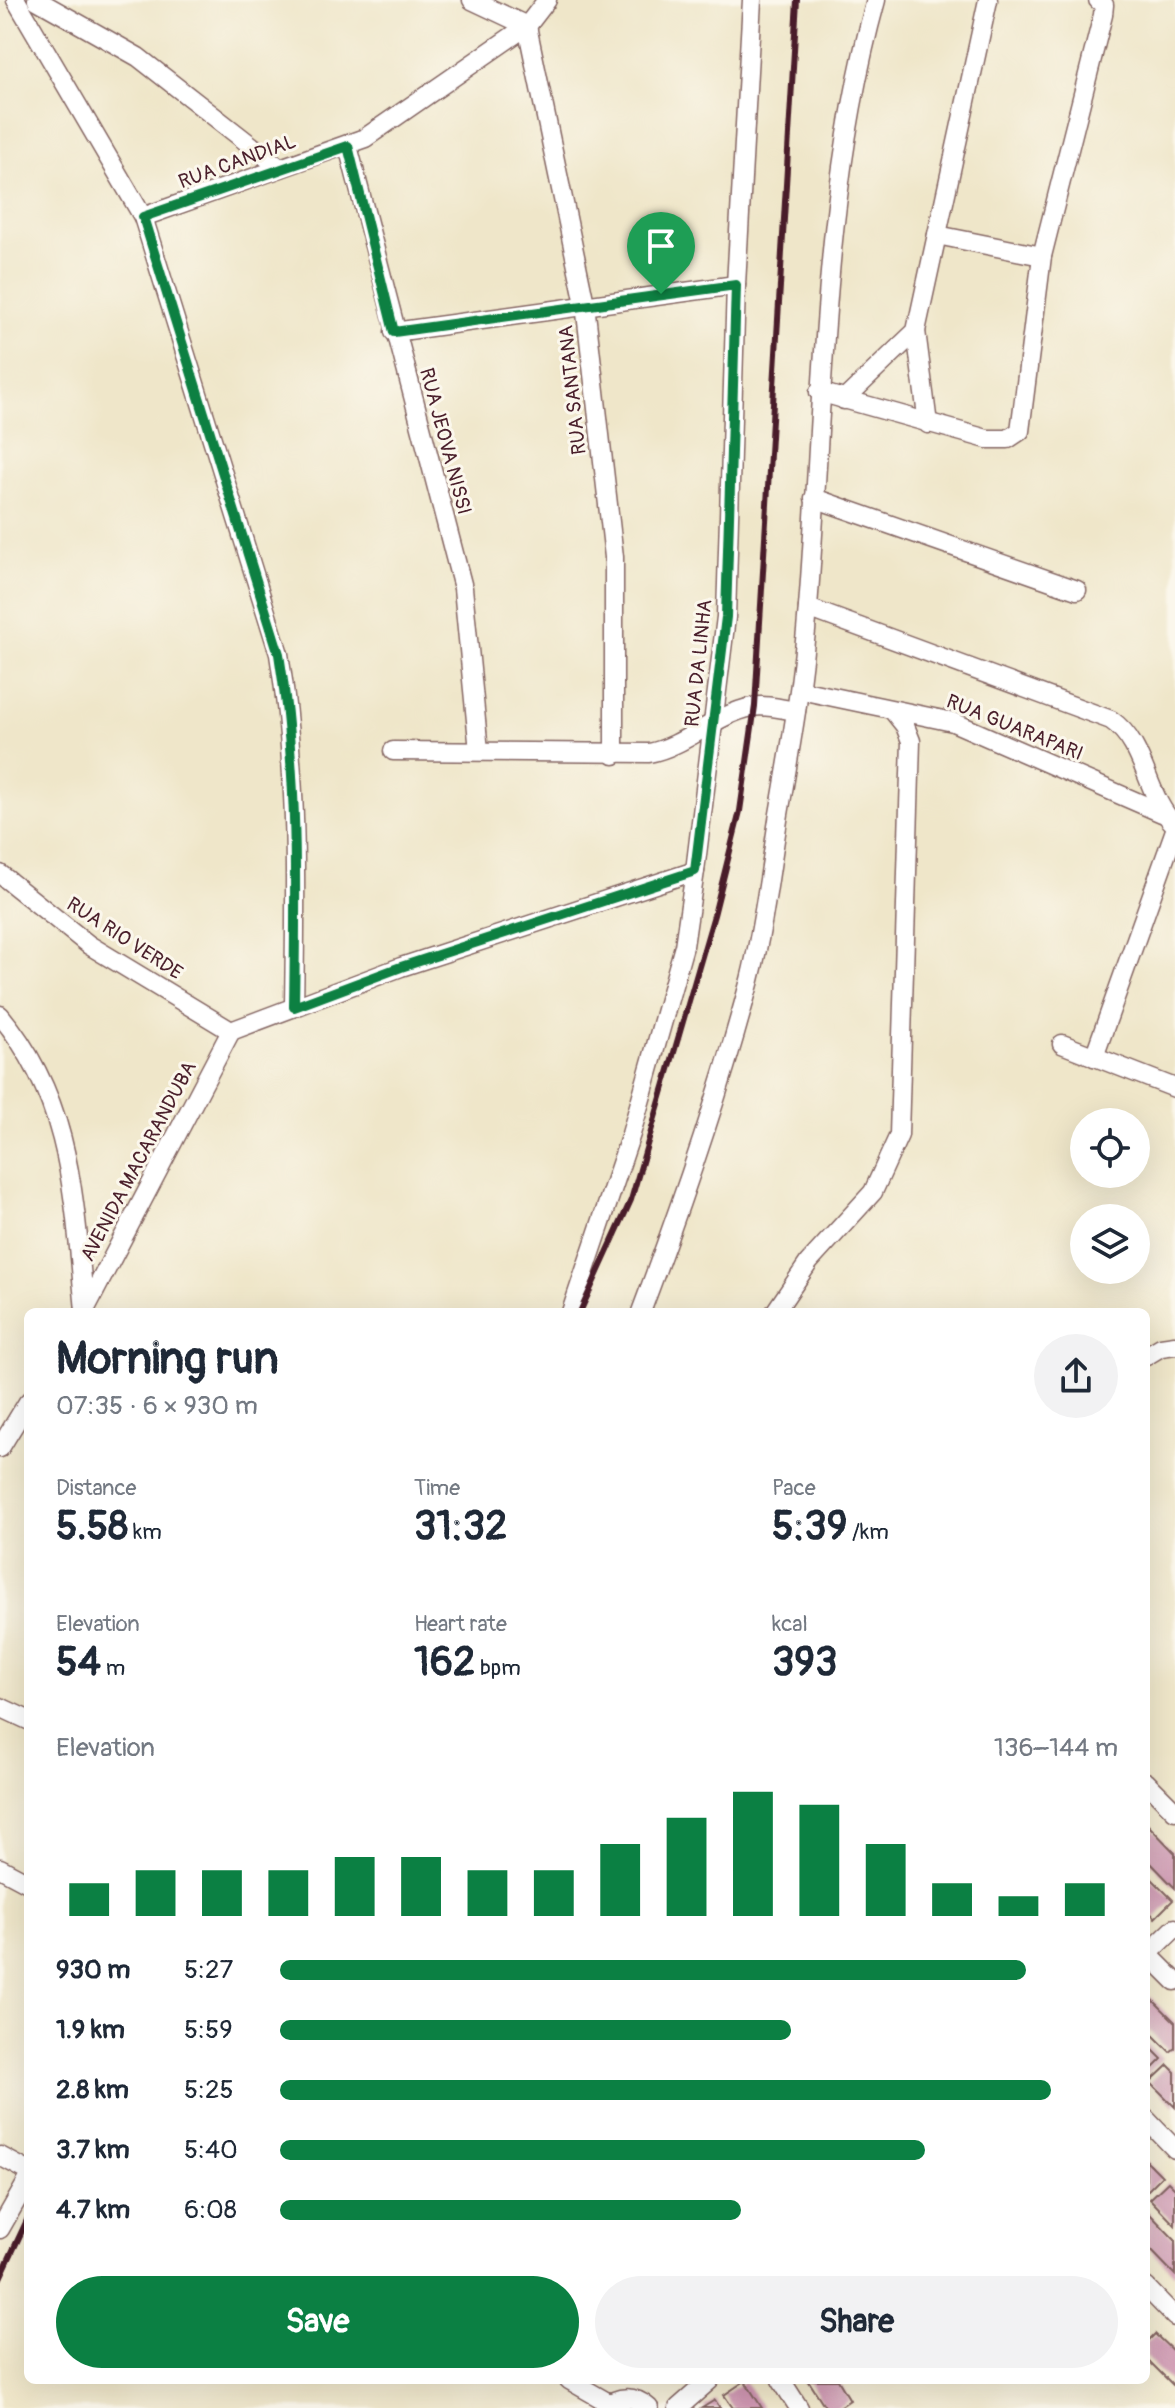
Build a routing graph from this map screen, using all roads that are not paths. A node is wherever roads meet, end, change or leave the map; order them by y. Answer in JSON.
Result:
{"nodes":[{"id":1,"x":16,"y":0,"type":"edge"},
{"id":2,"x":37,"y":0,"type":"edge"},
{"id":3,"x":472,"y":0,"type":"edge"},
{"id":4,"x":547,"y":0,"type":"edge"},
{"id":5,"x":752,"y":0,"type":"edge"},
{"id":6,"x":876,"y":0,"type":"edge"},
{"id":7,"x":988,"y":0,"type":"edge"},
{"id":8,"x":1098,"y":0,"type":"edge"},
{"id":9,"x":527,"y":26,"type":"junction"},
{"id":10,"x":348,"y":146,"type":"junction"},
{"id":11,"x":280,"y":168,"type":"junction"},
{"id":12,"x":143,"y":217,"type":"junction"},
{"id":13,"x":937,"y":235,"type":"junction"},
{"id":14,"x":1042,"y":256,"type":"junction"},
{"id":15,"x":736,"y":285,"type":"junction"},
{"id":16,"x":585,"y":304,"type":"junction"},
{"id":17,"x":916,"y":331,"type":"junction"},
{"id":18,"x":394,"y":332,"type":"junction"},
{"id":19,"x":819,"y":392,"type":"junction"},
{"id":20,"x":844,"y":400,"type":"junction"},
{"id":21,"x":928,"y":424,"type":"junction"},
{"id":22,"x":814,"y":498,"type":"junction"},
{"id":23,"x":1077,"y":590,"type":"dead end"},
{"id":24,"x":808,"y":608,"type":"junction"},
{"id":25,"x":800,"y":690,"type":"junction"},
{"id":26,"x":796,"y":711,"type":"junction"},
{"id":27,"x":893,"y":711,"type":"junction"},
{"id":28,"x":715,"y":719,"type":"junction"},
{"id":29,"x":393,"y":751,"type":"dead end"},
{"id":30,"x":479,"y":751,"type":"junction"},
{"id":31,"x":614,"y":755,"type":"junction"},
{"id":32,"x":1171,"y":823,"type":"edge"},
{"id":33,"x":695,"y":871,"type":"junction"},
{"id":34,"x":0,"y":874,"type":"edge"},
{"id":35,"x":294,"y":1007,"type":"junction"},
{"id":36,"x":0,"y":1015,"type":"edge"},
{"id":37,"x":231,"y":1031,"type":"junction"},
{"id":38,"x":1062,"y":1044,"type":"dead end"},
{"id":39,"x":1094,"y":1057,"type":"junction"},
{"id":40,"x":1175,"y":1088,"type":"edge"},
{"id":41,"x":84,"y":1308,"type":"edge"},
{"id":42,"x":86,"y":1308,"type":"edge"},
{"id":43,"x":572,"y":1308,"type":"edge"},
{"id":44,"x":642,"y":1308,"type":"edge"},
{"id":45,"x":778,"y":1308,"type":"edge"},
{"id":46,"x":1175,"y":1345,"type":"edge"},
{"id":47,"x":1150,"y":1354,"type":"edge"},
{"id":48,"x":24,"y":1409,"type":"edge"},
{"id":49,"x":0,"y":1448,"type":"edge"},
{"id":50,"x":0,"y":1707,"type":"edge"},
{"id":51,"x":24,"y":1718,"type":"edge"},
{"id":52,"x":1150,"y":1786,"type":"edge"},
{"id":53,"x":1175,"y":1811,"type":"edge"},
{"id":54,"x":0,"y":1868,"type":"edge"},
{"id":55,"x":24,"y":1881,"type":"edge"},
{"id":56,"x":1175,"y":1928,"type":"edge"},
{"id":57,"x":1150,"y":1951,"type":"edge"},
{"id":58,"x":1150,"y":1957,"type":"edge"},
{"id":59,"x":1175,"y":1981,"type":"edge"},
{"id":60,"x":1150,"y":2123,"type":"edge"},
{"id":61,"x":1175,"y":2149,"type":"edge"},
{"id":62,"x":0,"y":2156,"type":"edge"},
{"id":63,"x":24,"y":2169,"type":"edge"},
{"id":64,"x":24,"y":2187,"type":"edge"},
{"id":65,"x":0,"y":2229,"type":"edge"},
{"id":66,"x":1150,"y":2290,"type":"edge"},
{"id":67,"x":1171,"y":2306,"type":"edge"},
{"id":68,"x":575,"y":2384,"type":"edge"},
{"id":69,"x":705,"y":2384,"type":"edge"},
{"id":70,"x":784,"y":2384,"type":"edge"},
{"id":71,"x":606,"y":2406,"type":"edge"},
{"id":72,"x":649,"y":2408,"type":"edge"},
{"id":73,"x":678,"y":2408,"type":"edge"},
{"id":74,"x":799,"y":2408,"type":"edge"}],
"edges":[{"from":1,"to":12,"type":"street"},
{"from":2,"to":11,"type":"street"},
{"from":3,"to":9,"type":"street"},
{"from":4,"to":9,"type":"street","name":"RUA CANDIAL"},
{"from":5,"to":15,"type":"street","name":"RUA DA LINHA"},
{"from":6,"to":19,"type":"street"},
{"from":7,"to":13,"type":"street"},
{"from":8,"to":14,"type":"street"},
{"from":9,"to":10,"type":"street","name":"RUA CANDIAL"},
{"from":9,"to":16,"type":"street","name":"RUA SANTANA"},
{"from":10,"to":11,"type":"street","name":"RUA CANDIAL"},
{"from":10,"to":18,"type":"street","name":"RUA JEOVA NISSI"},
{"from":11,"to":12,"type":"street","name":"RUA CANDIAL"},
{"from":12,"to":35,"type":"street"},
{"from":13,"to":14,"type":"street"},
{"from":13,"to":17,"type":"street"},
{"from":14,"to":21,"type":"street"},
{"from":15,"to":16,"type":"street"},
{"from":15,"to":28,"type":"street","name":"RUA DA LINHA"},
{"from":16,"to":18,"type":"street"},
{"from":16,"to":31,"type":"street","name":"RUA SANTANA"},
{"from":17,"to":20,"type":"street"},
{"from":17,"to":21,"type":"street"},
{"from":18,"to":30,"type":"street","name":"RUA JEOVA NISSI"},
{"from":19,"to":20,"type":"street"},
{"from":19,"to":22,"type":"street"},
{"from":20,"to":21,"type":"street"},
{"from":22,"to":23,"type":"street"},
{"from":22,"to":24,"type":"street"},
{"from":24,"to":25,"type":"street"},
{"from":24,"to":32,"type":"street"},
{"from":25,"to":26,"type":"street"},
{"from":25,"to":27,"type":"street","name":"RUA GUARAPARI"},
{"from":26,"to":28,"type":"street"},
{"from":26,"to":44,"type":"street"},
{"from":27,"to":32,"type":"street","name":"RUA GUARAPARI"},
{"from":27,"to":45,"type":"street"},
{"from":28,"to":31,"type":"street"},
{"from":28,"to":33,"type":"street","name":"RUA DA LINHA"},
{"from":29,"to":30,"type":"street"},
{"from":30,"to":31,"type":"street"},
{"from":32,"to":39,"type":"street"},
{"from":33,"to":35,"type":"street"},
{"from":33,"to":43,"type":"street","name":"RUA DA LINHA"},
{"from":34,"to":37,"type":"street","name":"RUA RIO VERDE"},
{"from":35,"to":37,"type":"street"},
{"from":36,"to":41,"type":"street"},
{"from":37,"to":42,"type":"street","name":"AVENIDA MACARANDUBA"},
{"from":38,"to":39,"type":"street"},
{"from":39,"to":40,"type":"street"},
{"from":46,"to":47,"type":"street"},
{"from":48,"to":49,"type":"street"},
{"from":50,"to":51,"type":"street"},
{"from":52,"to":53,"type":"street"},
{"from":54,"to":55,"type":"street"},
{"from":56,"to":57,"type":"street"},
{"from":58,"to":59,"type":"street"},
{"from":60,"to":61,"type":"street"},
{"from":62,"to":63,"type":"street"},
{"from":64,"to":65,"type":"street"},
{"from":66,"to":67,"type":"street"},
{"from":68,"to":71,"type":"street"},
{"from":69,"to":73,"type":"street"},
{"from":70,"to":74,"type":"street"},
{"from":71,"to":72,"type":"street"}]}
